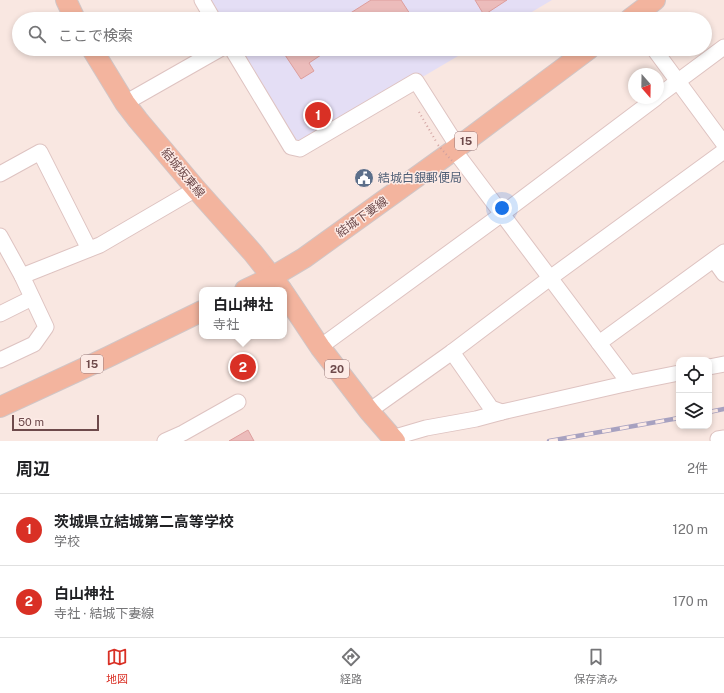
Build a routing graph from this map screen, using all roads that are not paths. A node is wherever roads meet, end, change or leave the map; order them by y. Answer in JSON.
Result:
{"nodes":[{"id":1,"x":66,"y":0,"type":"edge"},
{"id":2,"x":202,"y":0,"type":"edge"},
{"id":3,"x":655,"y":0,"type":"edge"},
{"id":4,"x":72,"y":12,"type":"edge"},
{"id":5,"x":209,"y":12,"type":"edge"},
{"id":6,"x":640,"y":12,"type":"edge"},
{"id":7,"x":724,"y":47,"type":"edge"},
{"id":8,"x":96,"y":56,"type":"edge"},
{"id":9,"x":208,"y":56,"type":"edge"},
{"id":10,"x":236,"y":56,"type":"edge"},
{"id":11,"x":580,"y":56,"type":"edge"},
{"id":12,"x":659,"y":56,"type":"edge"},
{"id":13,"x":712,"y":56,"type":"edge"},
{"id":14,"x":712,"y":56,"type":"edge"},
{"id":15,"x":678,"y":81,"type":"junction"},
{"id":16,"x":664,"y":92,"type":"edge"},
{"id":17,"x":125,"y":103,"type":"junction"},
{"id":18,"x":648,"y":104,"type":"edge"},
{"id":19,"x":724,"y":144,"type":"edge"},
{"id":20,"x":451,"y":151,"type":"junction"},
{"id":21,"x":724,"y":151,"type":"edge"},
{"id":22,"x":0,"y":174,"type":"edge"},
{"id":23,"x":196,"y":189,"type":"junction"},
{"id":24,"x":502,"y":214,"type":"junction"},
{"id":25,"x":0,"y":236,"type":"edge"},
{"id":26,"x":89,"y":249,"type":"junction"},
{"id":27,"x":719,"y":256,"type":"edge"},
{"id":28,"x":724,"y":274,"type":"edge"},
{"id":29,"x":22,"y":276,"type":"junction"},
{"id":30,"x":550,"y":278,"type":"junction"},
{"id":31,"x":277,"y":283,"type":"edge"},
{"id":32,"x":259,"y":287,"type":"edge"},
{"id":33,"x":32,"y":298,"type":"junction"},
{"id":34,"x":287,"y":298,"type":"edge"},
{"id":35,"x":199,"y":312,"type":"edge"},
{"id":36,"x":0,"y":314,"type":"edge"},
{"id":37,"x":599,"y":343,"type":"junction"},
{"id":38,"x":320,"y":347,"type":"junction"},
{"id":39,"x":452,"y":352,"type":"junction"},
{"id":40,"x":0,"y":360,"type":"edge"},
{"id":41,"x":724,"y":364,"type":"edge"},
{"id":42,"x":712,"y":366,"type":"edge"},
{"id":43,"x":676,"y":374,"type":"edge"},
{"id":44,"x":629,"y":383,"type":"junction"},
{"id":45,"x":238,"y":402,"type":"dead end"},
{"id":46,"x":0,"y":407,"type":"edge"},
{"id":47,"x":369,"y":411,"type":"junction"},
{"id":48,"x":502,"y":412,"type":"junction"},
{"id":49,"x":724,"y":438,"type":"edge"},
{"id":50,"x":394,"y":440,"type":"edge"},
{"id":51,"x":165,"y":441,"type":"edge"},
{"id":52,"x":718,"y":441,"type":"edge"}],
"edges":[{"from":1,"to":4,"type":"main road"},
{"from":2,"to":5,"type":"street"},
{"from":3,"to":6,"type":"main road"},
{"from":7,"to":14,"type":"street"},
{"from":8,"to":17,"type":"main road","name":"結城坂東線"},
{"from":9,"to":17,"type":"street"},
{"from":10,"to":20,"type":"street"},
{"from":11,"to":20,"type":"main road","name":"結城下妻線","number":"15"},
{"from":12,"to":15,"type":"street"},
{"from":13,"to":15,"type":"street"},
{"from":15,"to":16,"type":"street"},
{"from":15,"to":19,"type":"street"},
{"from":17,"to":23,"type":"main road","name":"結城坂東線"},
{"from":18,"to":24,"type":"street"},
{"from":20,"to":24,"type":"street"},
{"from":20,"to":31,"type":"main road","name":"結城下妻線","number":"15"},
{"from":21,"to":30,"type":"street"},
{"from":22,"to":26,"type":"street"},
{"from":23,"to":26,"type":"street"},
{"from":23,"to":31,"type":"main road","name":"結城坂東線"},
{"from":24,"to":30,"type":"street"},
{"from":24,"to":38,"type":"street"},
{"from":25,"to":29,"type":"street"},
{"from":26,"to":29,"type":"street"},
{"from":27,"to":28,"type":"street"},
{"from":27,"to":37,"type":"street"},
{"from":29,"to":33,"type":"street"},
{"from":30,"to":37,"type":"street"},
{"from":30,"to":39,"type":"street"},
{"from":31,"to":32,"type":"main road","name":"結城下妻線","number":"15"},
{"from":33,"to":36,"type":"street"},
{"from":33,"to":40,"type":"street"},
{"from":34,"to":38,"type":"main road","number":"20"},
{"from":35,"to":46,"type":"main road","number":"15"},
{"from":37,"to":44,"type":"street"},
{"from":38,"to":47,"type":"main road","number":"20"},
{"from":39,"to":47,"type":"street"},
{"from":39,"to":48,"type":"street"},
{"from":41,"to":42,"type":"street"},
{"from":43,"to":44,"type":"street"},
{"from":44,"to":48,"type":"street"},
{"from":45,"to":51,"type":"street"},
{"from":47,"to":50,"type":"main road","number":"20"},
{"from":48,"to":50,"type":"street"},
{"from":49,"to":52,"type":"street"}]}
